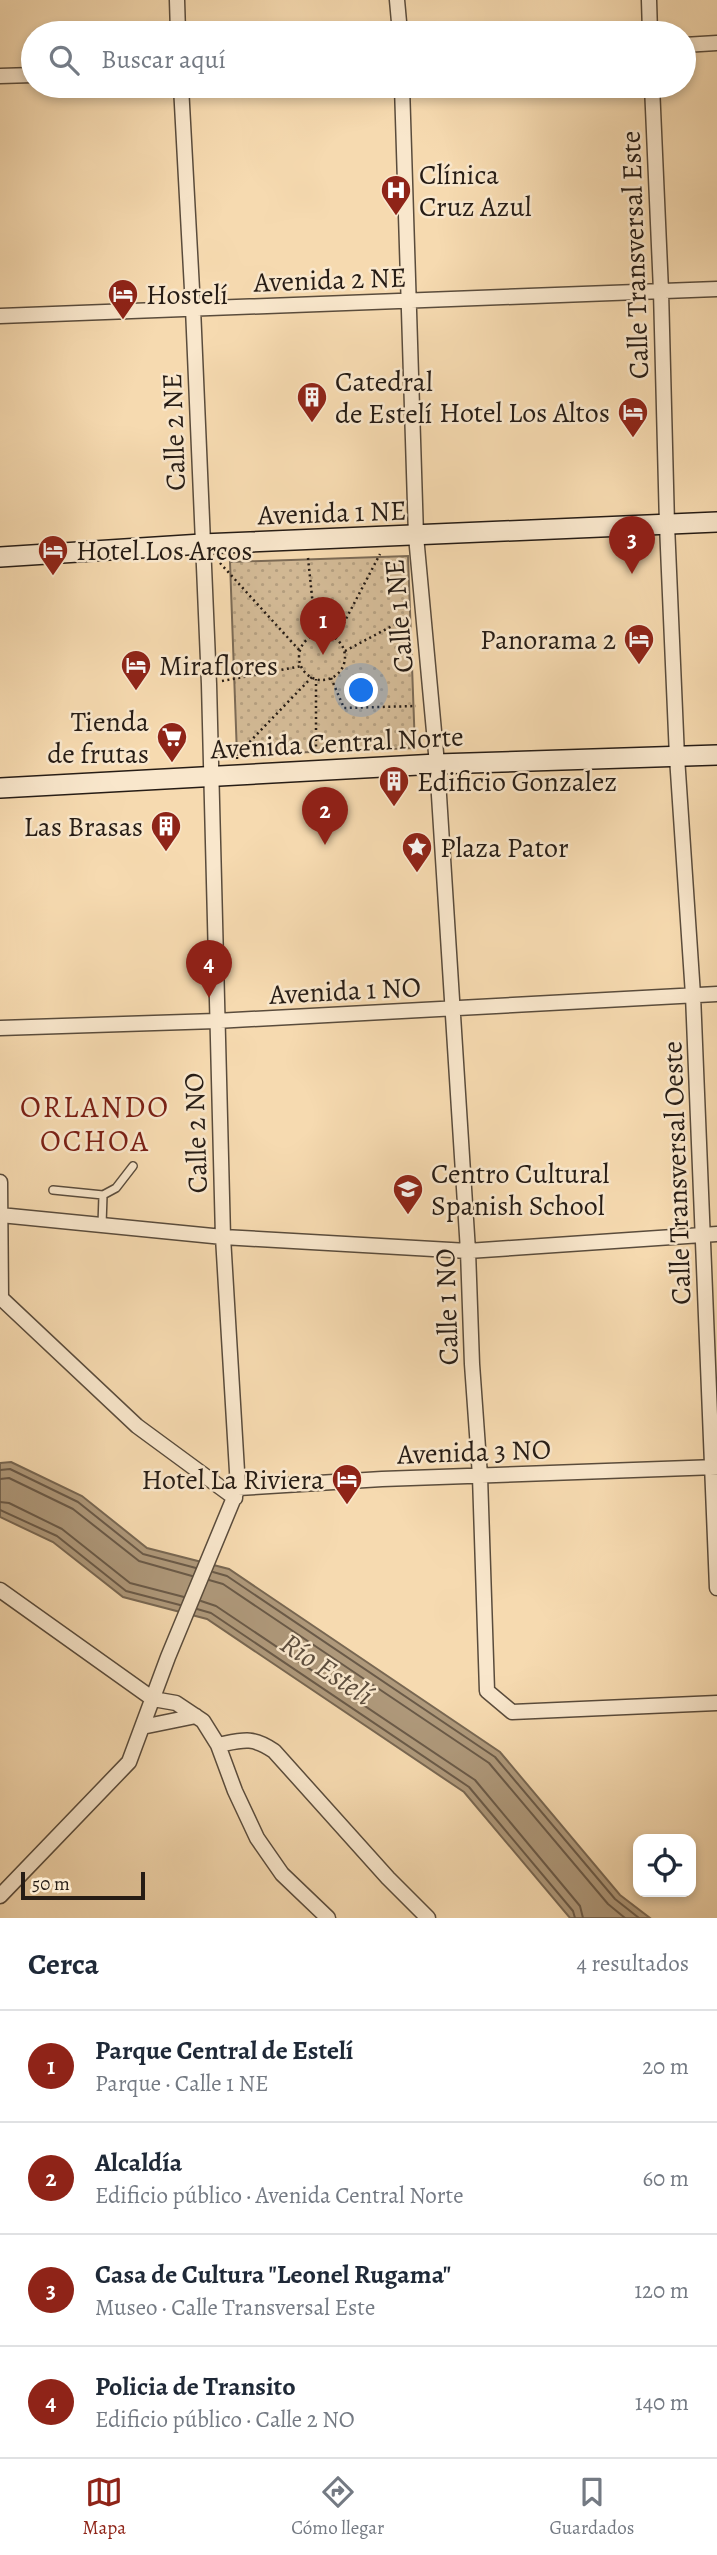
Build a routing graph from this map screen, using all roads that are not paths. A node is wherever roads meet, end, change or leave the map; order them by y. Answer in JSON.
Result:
{"nodes":[{"id":1,"x":177,"y":0,"type":"edge"},
{"id":2,"x":397,"y":0,"type":"edge"},
{"id":3,"x":649,"y":0,"type":"edge"},
{"id":4,"x":178,"y":21,"type":"edge"},
{"id":5,"x":399,"y":21,"type":"edge"},
{"id":6,"x":650,"y":21,"type":"edge"},
{"id":7,"x":717,"y":43,"type":"edge"},
{"id":8,"x":696,"y":44,"type":"edge"},
{"id":9,"x":21,"y":75,"type":"edge"},
{"id":10,"x":0,"y":76,"type":"edge"},
{"id":11,"x":182,"y":98,"type":"edge"},
{"id":12,"x":402,"y":98,"type":"edge"},
{"id":13,"x":653,"y":98,"type":"edge"},
{"id":14,"x":717,"y":289,"type":"edge"},
{"id":15,"x":661,"y":291,"type":"junction"},
{"id":16,"x":410,"y":301,"type":"junction"},
{"id":17,"x":193,"y":308,"type":"junction"},
{"id":18,"x":0,"y":316,"type":"edge"},
{"id":19,"x":717,"y":522,"type":"edge"},
{"id":20,"x":667,"y":525,"type":"junction"},
{"id":21,"x":416,"y":537,"type":"junction"},
{"id":22,"x":202,"y":544,"type":"junction"},
{"id":23,"x":0,"y":558,"type":"edge"},
{"id":24,"x":717,"y":755,"type":"edge"},
{"id":25,"x":677,"y":757,"type":"junction"},
{"id":26,"x":437,"y":764,"type":"junction"},
{"id":27,"x":211,"y":777,"type":"junction"},
{"id":28,"x":0,"y":788,"type":"edge"},
{"id":29,"x":717,"y":994,"type":"edge"},
{"id":30,"x":693,"y":995,"type":"junction"},
{"id":31,"x":452,"y":1009,"type":"junction"},
{"id":32,"x":216,"y":1021,"type":"junction"},
{"id":33,"x":0,"y":1028,"type":"edge"},
{"id":34,"x":133,"y":1166,"type":"dead end"},
{"id":35,"x":0,"y":1182,"type":"edge"},
{"id":36,"x":53,"y":1190,"type":"dead end"},
{"id":37,"x":103,"y":1195,"type":"junction"},
{"id":38,"x":1,"y":1215,"type":"edge"},
{"id":39,"x":102,"y":1225,"type":"junction"},
{"id":40,"x":710,"y":1234,"type":"edge"},
{"id":41,"x":223,"y":1237,"type":"junction"},
{"id":42,"x":468,"y":1251,"type":"junction"},
{"id":43,"x":715,"y":1467,"type":"edge"},
{"id":44,"x":481,"y":1476,"type":"junction"},
{"id":45,"x":237,"y":1493,"type":"junction"},
{"id":46,"x":717,"y":1588,"type":"edge"},
{"id":47,"x":0,"y":1590,"type":"edge"},
{"id":48,"x":153,"y":1699,"type":"junction"},
{"id":49,"x":717,"y":1703,"type":"edge"},
{"id":50,"x":196,"y":1716,"type":"junction"},
{"id":51,"x":142,"y":1727,"type":"junction"},
{"id":52,"x":218,"y":1745,"type":"junction"},
{"id":53,"x":0,"y":1896,"type":"edge"},
{"id":54,"x":328,"y":1918,"type":"edge"},
{"id":55,"x":428,"y":1918,"type":"edge"}],
"edges":[{"from":1,"to":4,"type":"street"},
{"from":2,"to":5,"type":"street"},
{"from":3,"to":6,"type":"street"},
{"from":7,"to":8,"type":"street"},
{"from":9,"to":10,"type":"street"},
{"from":11,"to":17,"type":"street","name":"Calle 2 NE"},
{"from":12,"to":16,"type":"street","name":"Calle 1 NE"},
{"from":13,"to":15,"type":"street","name":"Calle Transversal Este"},
{"from":14,"to":15,"type":"street","name":"Avenida 2 NE"},
{"from":15,"to":16,"type":"street","name":"Avenida 2 NE"},
{"from":15,"to":20,"type":"street","name":"Calle Transversal Este"},
{"from":16,"to":17,"type":"street","name":"Avenida 2 NE"},
{"from":16,"to":21,"type":"street","name":"Calle 1 NE"},
{"from":17,"to":18,"type":"street","name":"Avenida 2 NE"},
{"from":17,"to":22,"type":"street","name":"Calle 2 NE"},
{"from":19,"to":20,"type":"street","name":"Avenida 1 NE"},
{"from":20,"to":21,"type":"street","name":"Avenida 1 NE"},
{"from":20,"to":25,"type":"street","name":"Calle Transversal Este"},
{"from":21,"to":22,"type":"street","name":"Avenida 1 NE"},
{"from":21,"to":26,"type":"street","name":"Calle 1 NE"},
{"from":22,"to":23,"type":"street","name":"Avenida 1 NE"},
{"from":22,"to":27,"type":"street","name":"Calle 2 NE"},
{"from":24,"to":25,"type":"street","name":"Avenida Central Norte"},
{"from":25,"to":26,"type":"street","name":"Avenida Central Norte"},
{"from":25,"to":30,"type":"street","name":"Calle Transversal Oeste"},
{"from":26,"to":27,"type":"street","name":"Avenida Central Norte"},
{"from":26,"to":31,"type":"street","name":"Calle 1 NO"},
{"from":27,"to":28,"type":"street","name":"Avenida Central Norte"},
{"from":27,"to":32,"type":"street","name":"Calle 2 NO"},
{"from":29,"to":30,"type":"street","name":"Avenida 1 NO"},
{"from":30,"to":31,"type":"street","name":"Avenida 1 NO"},
{"from":30,"to":40,"type":"street","name":"Calle Transversal Oeste"},
{"from":31,"to":32,"type":"street","name":"Avenida 1 NO"},
{"from":31,"to":42,"type":"street","name":"Calle 1 NO"},
{"from":32,"to":33,"type":"street","name":"Avenida 1 NO"},
{"from":32,"to":41,"type":"street","name":"Calle 2 NO"},
{"from":34,"to":37,"type":"lane"},
{"from":35,"to":38,"type":"street"},
{"from":36,"to":37,"type":"lane"},
{"from":37,"to":39,"type":"lane"},
{"from":38,"to":39,"type":"street"},
{"from":38,"to":45,"type":"street"},
{"from":39,"to":41,"type":"street"},
{"from":40,"to":42,"type":"street"},
{"from":40,"to":43,"type":"street","name":"Calle Transversal Oeste"},
{"from":41,"to":42,"type":"street"},
{"from":41,"to":45,"type":"street","name":"Calle 2 NO"},
{"from":42,"to":44,"type":"street","name":"Calle 1 NO"},
{"from":43,"to":44,"type":"street","name":"Avenida 3 NO"},
{"from":43,"to":46,"type":"street","name":"Calle Transversal Oeste"},
{"from":44,"to":45,"type":"street","name":"Avenida 3 NO"},
{"from":44,"to":49,"type":"street","name":"Calle 1 NO"},
{"from":45,"to":48,"type":"street"},
{"from":47,"to":48,"type":"street"},
{"from":48,"to":50,"type":"street"},
{"from":48,"to":51,"type":"street"},
{"from":50,"to":51,"type":"street"},
{"from":50,"to":52,"type":"street"},
{"from":51,"to":53,"type":"street"},
{"from":52,"to":54,"type":"street"},
{"from":52,"to":55,"type":"street"}]}
